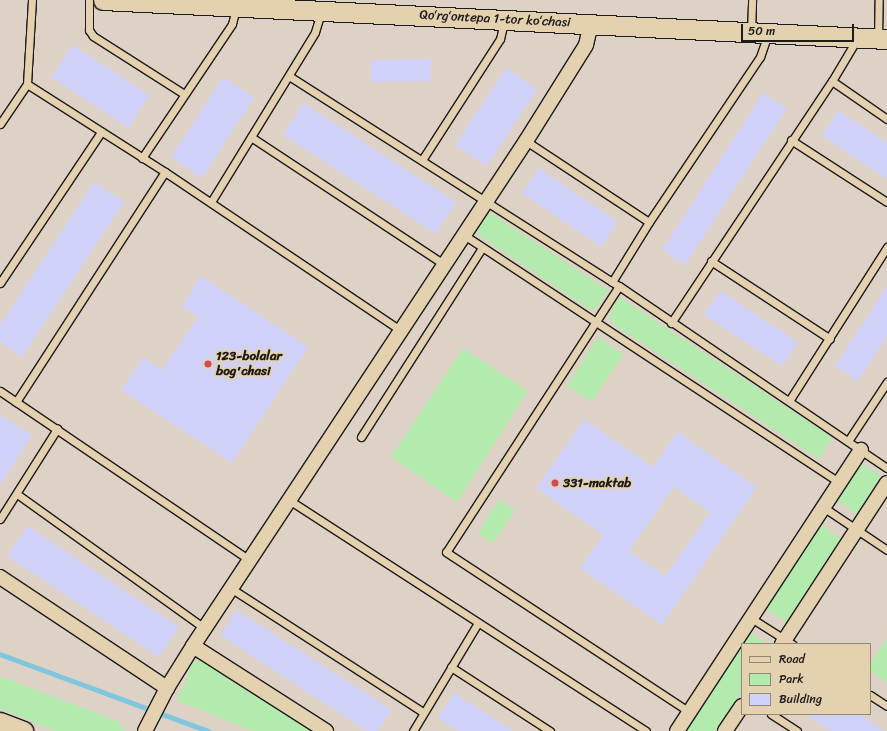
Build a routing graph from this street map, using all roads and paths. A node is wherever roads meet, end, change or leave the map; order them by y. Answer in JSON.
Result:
{"nodes":[{"id":1,"x":32,"y":0,"type":"edge"},
{"id":2,"x":90,"y":0,"type":"edge"},
{"id":3,"x":103,"y":0,"type":"edge"},
{"id":4,"x":752,"y":0,"type":"edge"},
{"id":5,"x":879,"y":0,"type":"edge"},
{"id":6,"x":237,"y":6,"type":"junction"},
{"id":7,"x":322,"y":10,"type":"junction"},
{"id":8,"x":505,"y":19,"type":"junction"},
{"id":9,"x":591,"y":23,"type":"junction"},
{"id":10,"x":760,"y":33,"type":"junction"},
{"id":11,"x":858,"y":37,"type":"junction"},
{"id":12,"x":883,"y":39,"type":"edge"},
{"id":13,"x":289,"y":76,"type":"junction"},
{"id":14,"x":832,"y":81,"type":"junction"},
{"id":15,"x":27,"y":84,"type":"junction"},
{"id":16,"x":184,"y":94,"type":"junction"},
{"id":17,"x":887,"y":119,"type":"edge"},
{"id":18,"x":0,"y":124,"type":"edge"},
{"id":19,"x":101,"y":132,"type":"junction"},
{"id":20,"x":251,"y":137,"type":"junction"},
{"id":21,"x":791,"y":140,"type":"junction"},
{"id":22,"x":526,"y":141,"type":"junction"},
{"id":23,"x":142,"y":158,"type":"junction"},
{"id":24,"x":422,"y":160,"type":"junction"},
{"id":25,"x":165,"y":172,"type":"junction"},
{"id":26,"x":487,"y":201,"type":"junction"},
{"id":27,"x":211,"y":202,"type":"junction"},
{"id":28,"x":887,"y":202,"type":"edge"},
{"id":29,"x":649,"y":222,"type":"junction"},
{"id":30,"x":464,"y":235,"type":"junction"},
{"id":31,"x":887,"y":247,"type":"edge"},
{"id":32,"x":482,"y":248,"type":"junction"},
{"id":33,"x":711,"y":261,"type":"junction"},
{"id":34,"x":445,"y":265,"type":"junction"},
{"id":35,"x":0,"y":283,"type":"edge"},
{"id":36,"x":615,"y":284,"type":"junction"},
{"id":37,"x":596,"y":320,"type":"junction"},
{"id":38,"x":671,"y":323,"type":"junction"},
{"id":39,"x":400,"y":330,"type":"junction"},
{"id":40,"x":830,"y":340,"type":"junction"},
{"id":41,"x":887,"y":382,"type":"edge"},
{"id":42,"x":0,"y":391,"type":"edge"},
{"id":43,"x":789,"y":401,"type":"junction"},
{"id":44,"x":16,"y":402,"type":"junction"},
{"id":45,"x":57,"y":429,"type":"junction"},
{"id":46,"x":361,"y":437,"type":"dead end"},
{"id":47,"x":848,"y":441,"type":"junction"},
{"id":48,"x":861,"y":450,"type":"junction"},
{"id":49,"x":887,"y":468,"type":"edge"},
{"id":50,"x":839,"y":482,"type":"junction"},
{"id":51,"x":887,"y":483,"type":"edge"},
{"id":52,"x":16,"y":494,"type":"junction"},
{"id":53,"x":289,"y":500,"type":"junction"},
{"id":54,"x":823,"y":507,"type":"junction"},
{"id":55,"x":0,"y":519,"type":"edge"},
{"id":56,"x":856,"y":530,"type":"junction"},
{"id":57,"x":887,"y":550,"type":"edge"},
{"id":58,"x":250,"y":560,"type":"junction"},
{"id":59,"x":0,"y":577,"type":"edge"},
{"id":60,"x":232,"y":589,"type":"junction"},
{"id":61,"x":751,"y":618,"type":"junction"},
{"id":62,"x":478,"y":623,"type":"junction"},
{"id":63,"x":204,"y":628,"type":"junction"},
{"id":64,"x":786,"y":642,"type":"edge"},
{"id":65,"x":193,"y":646,"type":"junction"},
{"id":66,"x":451,"y":667,"type":"junction"},
{"id":67,"x":167,"y":688,"type":"junction"},
{"id":68,"x":871,"y":696,"type":"edge"},
{"id":69,"x":887,"y":706,"type":"edge"},
{"id":70,"x":741,"y":707,"type":"edge"},
{"id":71,"x":423,"y":712,"type":"junction"},
{"id":72,"x":690,"y":712,"type":"junction"},
{"id":73,"x":773,"y":715,"type":"edge"},
{"id":74,"x":148,"y":726,"type":"edge"},
{"id":75,"x":326,"y":731,"type":"edge"},
{"id":76,"x":413,"y":731,"type":"edge"},
{"id":77,"x":550,"y":731,"type":"edge"},
{"id":78,"x":646,"y":731,"type":"edge"},
{"id":79,"x":677,"y":731,"type":"edge"},
{"id":80,"x":725,"y":731,"type":"edge"},
{"id":81,"x":797,"y":731,"type":"edge"}],
"edges":[{"from":1,"to":15,"type":"lane"},
{"from":2,"to":16,"type":"lane"},
{"from":3,"to":6,"type":"street","name":"Qoʻrgʻontepa 1-tor koʻchasi"},
{"from":4,"to":10,"type":"lane"},
{"from":5,"to":12,"type":"lane"},
{"from":6,"to":7,"type":"street","name":"Qoʻrgʻontepa 1-tor koʻchasi"},
{"from":6,"to":16,"type":"lane"},
{"from":7,"to":8,"type":"street","name":"Qoʻrgʻontepa 1-tor koʻchasi"},
{"from":7,"to":13,"type":"lane"},
{"from":8,"to":9,"type":"street","name":"Qoʻrgʻontepa 1-tor koʻchasi"},
{"from":8,"to":24,"type":"lane"},
{"from":9,"to":10,"type":"street","name":"Qoʻrgʻontepa 1-tor koʻchasi"},
{"from":9,"to":22,"type":"street"},
{"from":10,"to":11,"type":"street","name":"Qoʻrgʻontepa 1-tor koʻchasi"},
{"from":10,"to":29,"type":"lane"},
{"from":11,"to":12,"type":"street","name":"Qoʻrgʻontepa 1-tor koʻchasi"},
{"from":11,"to":14,"type":"lane"},
{"from":13,"to":20,"type":"lane"},
{"from":13,"to":24,"type":"lane"},
{"from":14,"to":17,"type":"lane"},
{"from":14,"to":21,"type":"lane"},
{"from":15,"to":18,"type":"lane"},
{"from":15,"to":19,"type":"lane"},
{"from":16,"to":23,"type":"lane"},
{"from":19,"to":23,"type":"lane"},
{"from":19,"to":35,"type":"lane"},
{"from":20,"to":27,"type":"lane"},
{"from":20,"to":34,"type":"lane"},
{"from":21,"to":28,"type":"lane"},
{"from":21,"to":33,"type":"lane"},
{"from":22,"to":26,"type":"street"},
{"from":22,"to":29,"type":"lane"},
{"from":23,"to":25,"type":"lane"},
{"from":24,"to":26,"type":"lane"},
{"from":25,"to":27,"type":"lane"},
{"from":25,"to":44,"type":"lane"},
{"from":26,"to":30,"type":"street"},
{"from":26,"to":36,"type":"lane"},
{"from":27,"to":39,"type":"lane"},
{"from":29,"to":36,"type":"lane"},
{"from":30,"to":32,"type":"lane"},
{"from":30,"to":34,"type":"street"},
{"from":31,"to":40,"type":"lane"},
{"from":32,"to":37,"type":"lane"},
{"from":32,"to":46,"type":"lane"},
{"from":33,"to":38,"type":"lane"},
{"from":33,"to":40,"type":"lane"},
{"from":34,"to":39,"type":"street"},
{"from":36,"to":37,"type":"lane"},
{"from":36,"to":38,"type":"lane"},
{"from":37,"to":50,"type":"lane"},
{"from":37,"to":72,"type":"lane"},
{"from":38,"to":43,"type":"lane"},
{"from":39,"to":53,"type":"street"},
{"from":40,"to":43,"type":"lane"},
{"from":41,"to":47,"type":"lane"},
{"from":42,"to":44,"type":"lane"},
{"from":43,"to":47,"type":"lane"},
{"from":44,"to":45,"type":"lane"},
{"from":45,"to":52,"type":"lane"},
{"from":45,"to":58,"type":"lane"},
{"from":47,"to":48,"type":"lane"},
{"from":48,"to":49,"type":"lane"},
{"from":48,"to":50,"type":"street"},
{"from":50,"to":54,"type":"street"},
{"from":51,"to":56,"type":"street"},
{"from":52,"to":55,"type":"lane"},
{"from":52,"to":63,"type":"lane"},
{"from":53,"to":58,"type":"street"},
{"from":53,"to":62,"type":"lane"},
{"from":54,"to":56,"type":"lane"},
{"from":54,"to":61,"type":"street"},
{"from":56,"to":57,"type":"lane"},
{"from":56,"to":64,"type":"street"},
{"from":58,"to":60,"type":"street"},
{"from":59,"to":67,"type":"street"},
{"from":60,"to":63,"type":"street"},
{"from":60,"to":71,"type":"lane"},
{"from":61,"to":64,"type":"lane"},
{"from":61,"to":72,"type":"street"},
{"from":62,"to":66,"type":"lane"},
{"from":62,"to":78,"type":"lane"},
{"from":63,"to":65,"type":"street"},
{"from":65,"to":67,"type":"street"},
{"from":65,"to":75,"type":"street"},
{"from":66,"to":71,"type":"lane"},
{"from":66,"to":77,"type":"lane"},
{"from":67,"to":74,"type":"street"},
{"from":68,"to":69,"type":"lane"},
{"from":70,"to":80,"type":"street"},
{"from":71,"to":76,"type":"lane"},
{"from":72,"to":79,"type":"street"},
{"from":73,"to":81,"type":"lane"}]}
